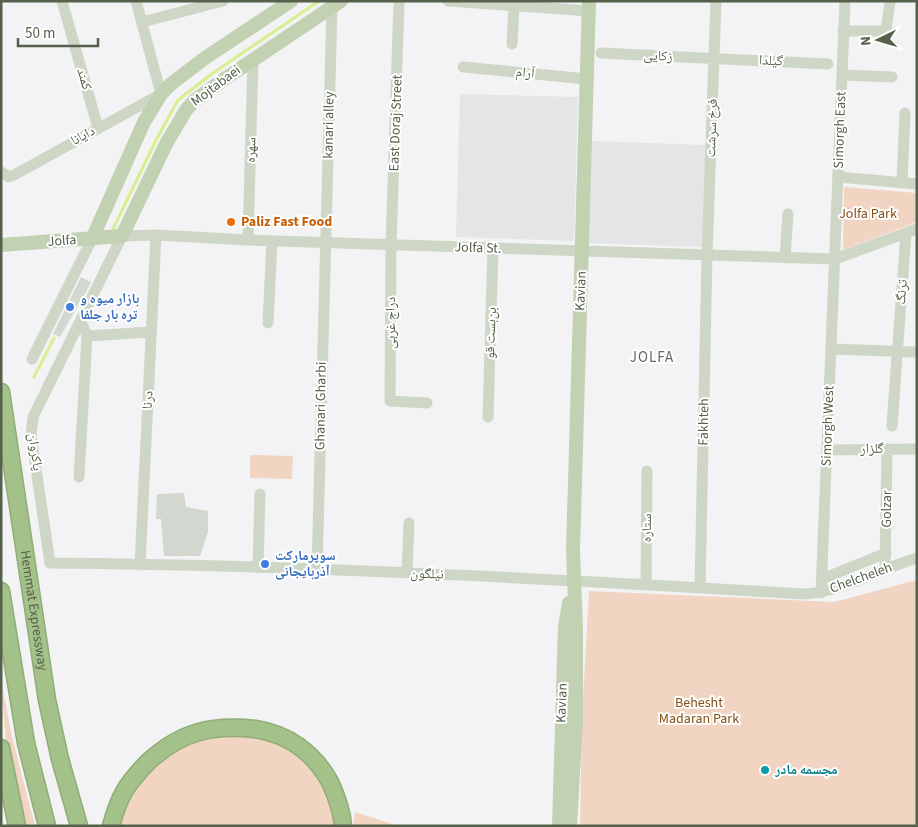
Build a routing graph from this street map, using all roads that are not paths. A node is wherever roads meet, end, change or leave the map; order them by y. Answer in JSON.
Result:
{"nodes":[{"id":1,"x":62,"y":1,"type":"edge"},
{"id":2,"x":136,"y":1,"type":"edge"},
{"id":3,"x":223,"y":1,"type":"edge"},
{"id":4,"x":291,"y":1,"type":"edge"},
{"id":5,"x":399,"y":1,"type":"edge"},
{"id":6,"x":448,"y":1,"type":"edge"},
{"id":7,"x":716,"y":1,"type":"edge"},
{"id":8,"x":844,"y":1,"type":"edge"},
{"id":9,"x":890,"y":1,"type":"edge"},
{"id":10,"x":336,"y":4,"type":"edge"},
{"id":11,"x":514,"y":6,"type":"junction"},
{"id":12,"x":589,"y":6,"type":"edge"},
{"id":13,"x":142,"y":22,"type":"junction"},
{"id":14,"x":843,"y":31,"type":"junction"},
{"id":15,"x":512,"y":44,"type":"dead end"},
{"id":16,"x":601,"y":53,"type":"dead end"},
{"id":17,"x":714,"y":58,"type":"junction"},
{"id":18,"x":253,"y":59,"type":"junction"},
{"id":19,"x":828,"y":64,"type":"dead end"},
{"id":20,"x":464,"y":67,"type":"dead end"},
{"id":21,"x":842,"y":75,"type":"junction"},
{"id":22,"x":892,"y":77,"type":"dead end"},
{"id":23,"x":587,"y":80,"type":"junction"},
{"id":24,"x":161,"y":94,"type":"junction"},
{"id":25,"x":905,"y":113,"type":"dead end"},
{"id":26,"x":98,"y":128,"type":"junction"},
{"id":27,"x":3,"y":174,"type":"edge"},
{"id":28,"x":838,"y":177,"type":"junction"},
{"id":29,"x":902,"y":183,"type":"junction"},
{"id":30,"x":917,"y":184,"type":"edge"},
{"id":31,"x":788,"y":214,"type":"dead end"},
{"id":32,"x":911,"y":231,"type":"edge"},
{"id":33,"x":122,"y":236,"type":"junction"},
{"id":34,"x":156,"y":236,"type":"junction"},
{"id":35,"x":92,"y":239,"type":"junction"},
{"id":36,"x":248,"y":240,"type":"junction"},
{"id":37,"x":272,"y":241,"type":"junction"},
{"id":38,"x":326,"y":243,"type":"junction"},
{"id":39,"x":1,"y":245,"type":"edge"},
{"id":40,"x":391,"y":245,"type":"junction"},
{"id":41,"x":493,"y":248,"type":"junction"},
{"id":42,"x":582,"y":251,"type":"junction"},
{"id":43,"x":708,"y":255,"type":"junction"},
{"id":44,"x":785,"y":258,"type":"junction"},
{"id":45,"x":835,"y":259,"type":"junction"},
{"id":46,"x":81,"y":321,"type":"junction"},
{"id":47,"x":268,"y":323,"type":"dead end"},
{"id":48,"x":151,"y":332,"type":"junction"},
{"id":49,"x":87,"y":336,"type":"junction"},
{"id":50,"x":831,"y":349,"type":"junction"},
{"id":51,"x":898,"y":351,"type":"junction"},
{"id":52,"x":917,"y":352,"type":"edge"},
{"id":53,"x":32,"y":359,"type":"dead end"},
{"id":54,"x":1,"y":392,"type":"edge"},
{"id":55,"x":427,"y":403,"type":"dead end"},
{"id":56,"x":488,"y":417,"type":"dead end"},
{"id":57,"x":892,"y":426,"type":"dead end"},
{"id":58,"x":887,"y":449,"type":"junction"},
{"id":59,"x":917,"y":449,"type":"edge"},
{"id":60,"x":827,"y":450,"type":"junction"},
{"id":61,"x":647,"y":471,"type":"dead end"},
{"id":62,"x":79,"y":477,"type":"dead end"},
{"id":63,"x":260,"y":494,"type":"dead end"},
{"id":64,"x":409,"y":523,"type":"dead end"},
{"id":65,"x":886,"y":553,"type":"junction"},
{"id":66,"x":917,"y":558,"type":"edge"},
{"id":67,"x":50,"y":563,"type":"joint"},
{"id":68,"x":140,"y":565,"type":"junction"},
{"id":69,"x":258,"y":568,"type":"junction"},
{"id":70,"x":886,"y":569,"type":"junction"},
{"id":71,"x":317,"y":570,"type":"junction"},
{"id":72,"x":407,"y":573,"type":"junction"},
{"id":73,"x":574,"y":580,"type":"junction"},
{"id":74,"x":822,"y":580,"type":"junction"},
{"id":75,"x":646,"y":585,"type":"junction"},
{"id":76,"x":700,"y":588,"type":"junction"},
{"id":77,"x":1,"y":591,"type":"edge"},
{"id":78,"x":821,"y":593,"type":"junction"},
{"id":79,"x":804,"y":594,"type":"joint"},
{"id":80,"x":1,"y":748,"type":"edge"},
{"id":81,"x":17,"y":826,"type":"edge"},
{"id":82,"x":48,"y":826,"type":"edge"},
{"id":83,"x":79,"y":826,"type":"edge"},
{"id":84,"x":111,"y":826,"type":"edge"},
{"id":85,"x":343,"y":826,"type":"edge"},
{"id":86,"x":559,"y":826,"type":"edge"},
{"id":87,"x":570,"y":826,"type":"edge"}],
"edges":[{"from":1,"to":26,"type":"street","name":"کمند"},
{"from":2,"to":13,"type":"street"},
{"from":3,"to":13,"type":"street"},
{"from":4,"to":24,"type":"main road","name":"Mojtabaei"},
{"from":5,"to":40,"type":"street","name":"East Doraj Street"},
{"from":6,"to":11,"type":"street"},
{"from":7,"to":17,"type":"street","name":"فرخ سرشت"},
{"from":8,"to":14,"type":"street","name":"Simorgh East"},
{"from":9,"to":14,"type":"street"},
{"from":10,"to":18,"type":"main road","name":"Mojtabaei"},
{"from":10,"to":38,"type":"street","name":"kanari alley"},
{"from":11,"to":12,"type":"street"},
{"from":11,"to":15,"type":"street"},
{"from":12,"to":23,"type":"main road","name":"Kavian"},
{"from":13,"to":24,"type":"street"},
{"from":14,"to":21,"type":"street","name":"Simorgh East"},
{"from":16,"to":17,"type":"street","name":"زکایی"},
{"from":17,"to":19,"type":"street","name":"گیلدا"},
{"from":17,"to":43,"type":"street","name":"فرخ سرشت"},
{"from":18,"to":33,"type":"main road","name":"Mojtabaei"},
{"from":18,"to":36,"type":"street","name":"سهره"},
{"from":20,"to":23,"type":"street","name":"آرام"},
{"from":21,"to":22,"type":"street"},
{"from":21,"to":28,"type":"street","name":"Simorgh East"},
{"from":23,"to":42,"type":"main road","name":"Kavian"},
{"from":24,"to":26,"type":"street","name":"دایانا"},
{"from":24,"to":35,"type":"main road","name":"Mojtabaei"},
{"from":25,"to":29,"type":"street"},
{"from":26,"to":27,"type":"street","name":"دایانا"},
{"from":28,"to":29,"type":"street"},
{"from":28,"to":45,"type":"street","name":"Simorgh East"},
{"from":29,"to":30,"type":"street"},
{"from":31,"to":44,"type":"street"},
{"from":32,"to":45,"type":"street"},
{"from":32,"to":51,"type":"street","name":"ترنگ"},
{"from":33,"to":34,"type":"street","name":"Jolfa St."},
{"from":33,"to":35,"type":"main road","name":"Jolfa"},
{"from":33,"to":46,"type":"street","name":"پاکروان"},
{"from":34,"to":36,"type":"street","name":"Jolfa St."},
{"from":34,"to":48,"type":"street","name":"درنا"},
{"from":35,"to":39,"type":"main road","name":"Jolfa"},
{"from":35,"to":53,"type":"street"},
{"from":36,"to":37,"type":"street","name":"Jolfa St."},
{"from":37,"to":38,"type":"street","name":"Jolfa St."},
{"from":37,"to":47,"type":"street"},
{"from":38,"to":40,"type":"street","name":"Jolfa St."},
{"from":38,"to":71,"type":"street","name":"Ghanari Gharbi"},
{"from":40,"to":41,"type":"street","name":"Jolfa St."},
{"from":40,"to":55,"type":"street","name":"دراج غربی"},
{"from":41,"to":42,"type":"street","name":"Jolfa St."},
{"from":41,"to":56,"type":"street","name":"بن‌بست قو"},
{"from":42,"to":43,"type":"street","name":"Jolfa St."},
{"from":42,"to":73,"type":"main road","name":"Kavian"},
{"from":43,"to":44,"type":"street","name":"Jolfa St."},
{"from":43,"to":76,"type":"street","name":"Fakhteh"},
{"from":44,"to":45,"type":"street","name":"Jolfa St."},
{"from":45,"to":50,"type":"street","name":"Simorgh West"},
{"from":46,"to":49,"type":"street"},
{"from":46,"to":67,"type":"street","name":"پاکروان"},
{"from":48,"to":49,"type":"street"},
{"from":48,"to":68,"type":"street","name":"درنا"},
{"from":49,"to":62,"type":"street"},
{"from":50,"to":51,"type":"street"},
{"from":50,"to":60,"type":"street","name":"Simorgh West"},
{"from":51,"to":52,"type":"street"},
{"from":51,"to":57,"type":"street"},
{"from":54,"to":83,"type":"highway","name":"Hemmat Expressway"},
{"from":58,"to":59,"type":"street","name":"گلزار"},
{"from":58,"to":60,"type":"street","name":"گلزار"},
{"from":58,"to":65,"type":"street","name":"Golzar"},
{"from":60,"to":74,"type":"street","name":"Simorgh West"},
{"from":61,"to":75,"type":"street","name":"ستاره"},
{"from":63,"to":69,"type":"street"},
{"from":64,"to":72,"type":"street"},
{"from":65,"to":70,"type":"street","name":"Golzar"},
{"from":65,"to":74,"type":"street"},
{"from":66,"to":70,"type":"street","name":"Chelcheleh"},
{"from":67,"to":68,"type":"street","name":"نیلگون"},
{"from":68,"to":69,"type":"street","name":"نیلگون"},
{"from":69,"to":71,"type":"street","name":"نیلگون"},
{"from":70,"to":78,"type":"street","name":"Chelcheleh"},
{"from":71,"to":72,"type":"street","name":"نیلگون"},
{"from":72,"to":73,"type":"street","name":"نیلگون"},
{"from":73,"to":75,"type":"street","name":"نیلگون"},
{"from":73,"to":86,"type":"main road","name":"Kavian"},
{"from":73,"to":87,"type":"main road","name":"Kavian"},
{"from":74,"to":78,"type":"street","name":"Simorgh West"},
{"from":75,"to":76,"type":"street","name":"نیلگون"},
{"from":76,"to":79,"type":"street","name":"نیلگون"},
{"from":77,"to":82,"type":"highway","name":"Hemmat Expressway"},
{"from":78,"to":79,"type":"street","name":"Chelcheleh"},
{"from":80,"to":81,"type":"highway"},
{"from":84,"to":85,"type":"highway"}]}
